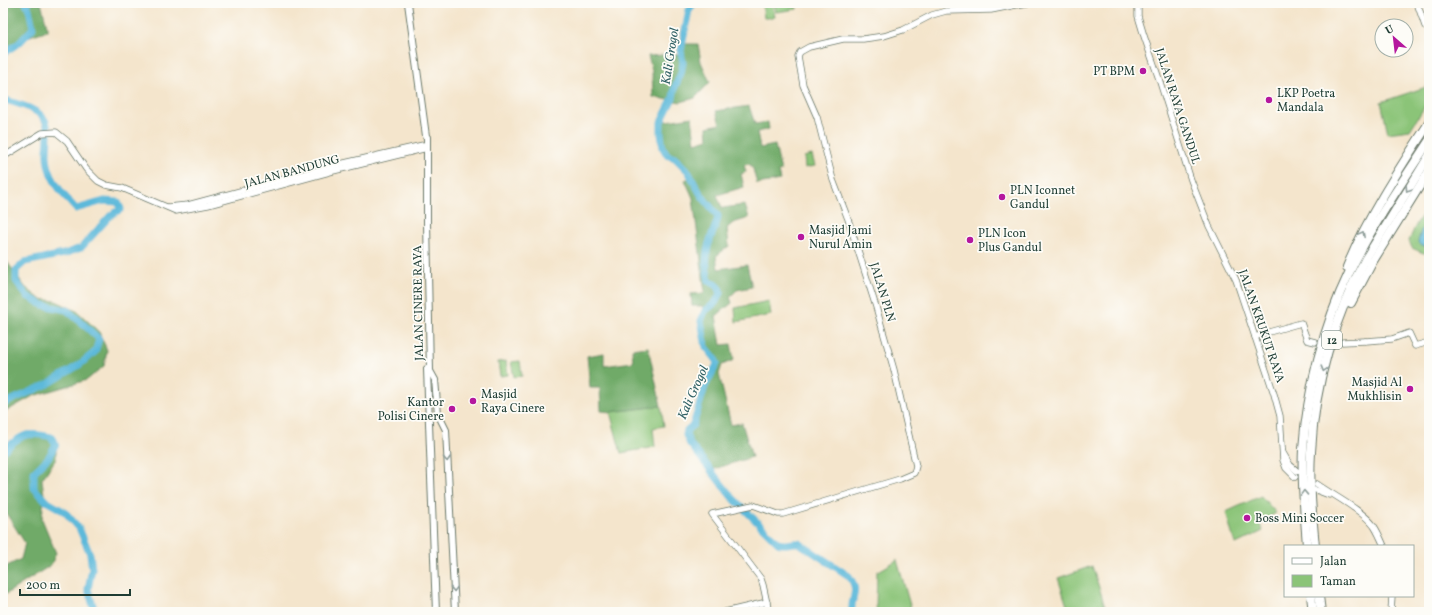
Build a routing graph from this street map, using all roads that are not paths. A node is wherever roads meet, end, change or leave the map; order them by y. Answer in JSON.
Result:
{"nodes":[{"id":1,"x":408,"y":3,"type":"edge"},
{"id":2,"x":1027,"y":3,"type":"edge"},
{"id":3,"x":1138,"y":3,"type":"edge"},
{"id":4,"x":1417,"y":3,"type":"edge"},
{"id":5,"x":1427,"y":23,"type":"edge"},
{"id":6,"x":1429,"y":123,"type":"edge"},
{"id":7,"x":426,"y":136,"type":"junction"},
{"id":8,"x":1429,"y":140,"type":"edge"},
{"id":9,"x":423,"y":147,"type":"junction"},
{"id":10,"x":1429,"y":156,"type":"edge"},
{"id":11,"x":3,"y":157,"type":"edge"},
{"id":12,"x":1429,"y":171,"type":"edge"},
{"id":13,"x":1204,"y":214,"type":"joint"},
{"id":14,"x":1334,"y":310,"type":"junction"},
{"id":15,"x":1338,"y":322,"type":"junction"},
{"id":16,"x":1255,"y":337,"type":"junction"},
{"id":17,"x":1315,"y":342,"type":"dead end"},
{"id":18,"x":1343,"y":342,"type":"dead end"},
{"id":19,"x":1429,"y":342,"type":"edge"},
{"id":20,"x":432,"y":421,"type":"dead end"},
{"id":21,"x":1296,"y":474,"type":"dead end"},
{"id":22,"x":1317,"y":487,"type":"dead end"},
{"id":23,"x":1307,"y":545,"type":"edge"},
{"id":24,"x":1315,"y":545,"type":"edge"},
{"id":25,"x":1384,"y":545,"type":"edge"},
{"id":26,"x":1311,"y":597,"type":"edge"},
{"id":27,"x":1319,"y":597,"type":"edge"},
{"id":28,"x":1392,"y":597,"type":"edge"},
{"id":29,"x":768,"y":605,"type":"junction"},
{"id":30,"x":438,"y":612,"type":"edge"},
{"id":31,"x":455,"y":612,"type":"edge"},
{"id":32,"x":725,"y":612,"type":"edge"},
{"id":33,"x":750,"y":612,"type":"edge"},
{"id":34,"x":1313,"y":612,"type":"edge"},
{"id":35,"x":1320,"y":612,"type":"edge"},
{"id":36,"x":1391,"y":612,"type":"edge"}],
"edges":[{"from":1,"to":7,"type":"main road","name":"JALAN CINERE RAYA"},
{"from":2,"to":29,"type":"street","name":"JALAN PLN"},
{"from":3,"to":13,"type":"street","name":"JALAN RAYA GANDUL"},
{"from":4,"to":5,"type":"street"},
{"from":14,"to":6,"type":"highway","one_way":true},
{"from":7,"to":9,"type":"main road","name":"JALAN CINERE RAYA"},
{"from":7,"to":31,"type":"main road","name":"JALAN CINERE RAYA","one_way":true},
{"from":8,"to":14,"type":"highway","number":"12"},
{"from":9,"to":11,"type":"street","name":"JALAN BANDUNG"},
{"from":9,"to":30,"type":"main road","name":"JALAN CINERE RAYA"},
{"from":10,"to":15,"type":"highway","number":"12","one_way":true},
{"from":12,"to":15,"type":"highway"},
{"from":13,"to":16,"type":"street","name":"JALAN KRUKUT RAYA"},
{"from":23,"to":14,"type":"highway","number":"12","one_way":true},
{"from":15,"to":24,"type":"highway","number":"12","one_way":true},
{"from":16,"to":17,"type":"street"},
{"from":16,"to":21,"type":"street","name":"JALAN KRUKUT RAYA"},
{"from":18,"to":19,"type":"street"},
{"from":20,"to":30,"type":"main road","name":"JALAN CINERE RAYA"},
{"from":22,"to":25,"type":"street"},
{"from":26,"to":34,"type":"highway"},
{"from":27,"to":35,"type":"highway"},
{"from":28,"to":36,"type":"street"},
{"from":29,"to":32,"type":"street"},
{"from":29,"to":33,"type":"street"}]}
